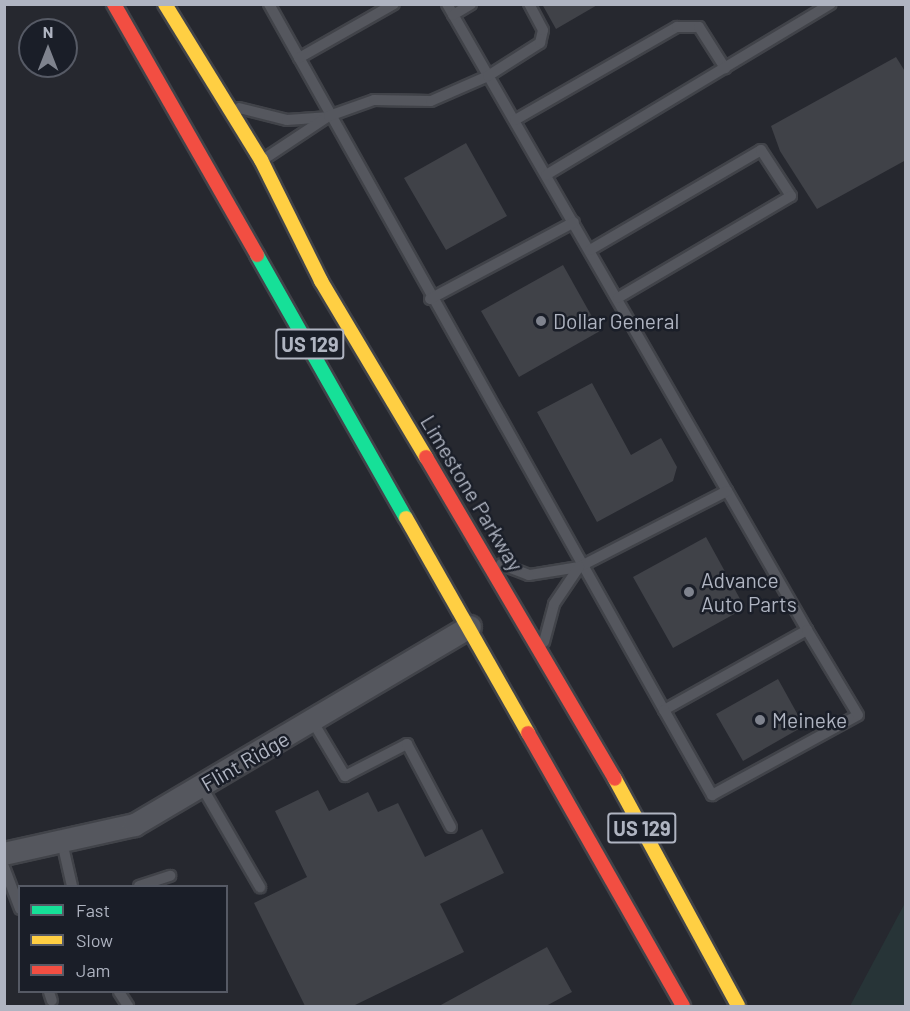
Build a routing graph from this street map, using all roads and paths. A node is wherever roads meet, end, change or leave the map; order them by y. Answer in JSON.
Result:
{"nodes":[{"id":1,"x":114,"y":4,"type":"edge"},
{"id":2,"x":165,"y":4,"type":"edge"},
{"id":3,"x":269,"y":4,"type":"edge"},
{"id":4,"x":394,"y":4,"type":"edge"},
{"id":5,"x":447,"y":4,"type":"edge"},
{"id":6,"x":471,"y":4,"type":"edge"},
{"id":7,"x":529,"y":4,"type":"edge"},
{"id":8,"x":831,"y":4,"type":"edge"},
{"id":9,"x":453,"y":15,"type":"junction"},
{"id":10,"x":299,"y":57,"type":"junction"},
{"id":11,"x":725,"y":68,"type":"junction"},
{"id":12,"x":488,"y":76,"type":"junction"},
{"id":13,"x":222,"y":98,"type":"junction"},
{"id":14,"x":329,"y":116,"type":"junction"},
{"id":15,"x":515,"y":120,"type":"junction"},
{"id":16,"x":261,"y":160,"type":"junction"},
{"id":17,"x":546,"y":175,"type":"junction"},
{"id":18,"x":218,"y":184,"type":"junction"},
{"id":19,"x":574,"y":222,"type":"junction"},
{"id":20,"x":590,"y":250,"type":"junction"},
{"id":21,"x":618,"y":298,"type":"junction"},
{"id":22,"x":430,"y":299,"type":"junction"},
{"id":23,"x":727,"y":491,"type":"junction"},
{"id":24,"x":486,"y":558,"type":"junction"},
{"id":25,"x":579,"y":567,"type":"junction"},
{"id":26,"x":470,"y":627,"type":"junction"},
{"id":27,"x":807,"y":630,"type":"junction"},
{"id":28,"x":542,"y":651,"type":"junction"},
{"id":29,"x":664,"y":710,"type":"junction"},
{"id":30,"x":313,"y":722,"type":"junction"},
{"id":31,"x":202,"y":787,"type":"junction"},
{"id":32,"x":451,"y":827,"type":"dead end"},
{"id":33,"x":62,"y":842,"type":"junction"},
{"id":34,"x":4,"y":854,"type":"edge"},
{"id":35,"x":4,"y":867,"type":"edge"},
{"id":36,"x":170,"y":876,"type":"dead end"},
{"id":37,"x":72,"y":885,"type":"edge"},
{"id":38,"x":142,"y":885,"type":"edge"},
{"id":39,"x":260,"y":887,"type":"dead end"},
{"id":40,"x":18,"y":904,"type":"edge"},
{"id":41,"x":120,"y":993,"type":"edge"},
{"id":42,"x":128,"y":1006,"type":"edge"},
{"id":43,"x":683,"y":1006,"type":"edge"},
{"id":44,"x":738,"y":1006,"type":"edge"}],
"edges":[{"from":1,"to":18,"type":"main road","number":"US 129"},
{"from":2,"to":13,"type":"main road","name":"Limestone Parkway","number":"US 129"},
{"from":3,"to":10,"type":"lane"},
{"from":4,"to":10,"type":"lane"},
{"from":5,"to":9,"type":"lane"},
{"from":6,"to":9,"type":"lane"},
{"from":7,"to":12,"type":"lane"},
{"from":8,"to":11,"type":"lane"},
{"from":9,"to":12,"type":"lane"},
{"from":10,"to":14,"type":"lane"},
{"from":11,"to":15,"type":"lane"},
{"from":11,"to":17,"type":"lane"},
{"from":12,"to":14,"type":"lane"},
{"from":12,"to":15,"type":"lane"},
{"from":13,"to":14,"type":"lane"},
{"from":13,"to":16,"type":"main road","name":"Limestone Parkway","number":"US 129"},
{"from":14,"to":16,"type":"lane"},
{"from":14,"to":22,"type":"lane"},
{"from":15,"to":17,"type":"lane"},
{"from":16,"to":18,"type":"main road"},
{"from":16,"to":24,"type":"main road","name":"Limestone Parkway","number":"US 129"},
{"from":17,"to":19,"type":"lane"},
{"from":18,"to":26,"type":"main road","number":"US 129"},
{"from":19,"to":20,"type":"lane"},
{"from":19,"to":22,"type":"lane"},
{"from":20,"to":21,"type":"lane"},
{"from":20,"to":21,"type":"lane"},
{"from":21,"to":23,"type":"lane"},
{"from":22,"to":25,"type":"lane"},
{"from":23,"to":25,"type":"lane"},
{"from":23,"to":27,"type":"lane"},
{"from":24,"to":25,"type":"lane"},
{"from":24,"to":28,"type":"main road","name":"Limestone Parkway","number":"US 129"},
{"from":25,"to":28,"type":"lane"},
{"from":25,"to":29,"type":"lane"},
{"from":26,"to":30,"type":"street","name":"Flint Ridge"},
{"from":26,"to":43,"type":"main road","number":"US 129"},
{"from":27,"to":29,"type":"lane"},
{"from":27,"to":29,"type":"lane"},
{"from":28,"to":44,"type":"main road","name":"Limestone Parkway","number":"US 129"},
{"from":30,"to":31,"type":"street","name":"Flint Ridge"},
{"from":30,"to":32,"type":"lane"},
{"from":31,"to":33,"type":"street","name":"Flint Ridge"},
{"from":31,"to":39,"type":"lane"},
{"from":33,"to":34,"type":"street","name":"Flint Ridge"},
{"from":33,"to":37,"type":"lane"},
{"from":35,"to":40,"type":"lane"},
{"from":36,"to":38,"type":"lane"},
{"from":41,"to":42,"type":"lane"}]}
